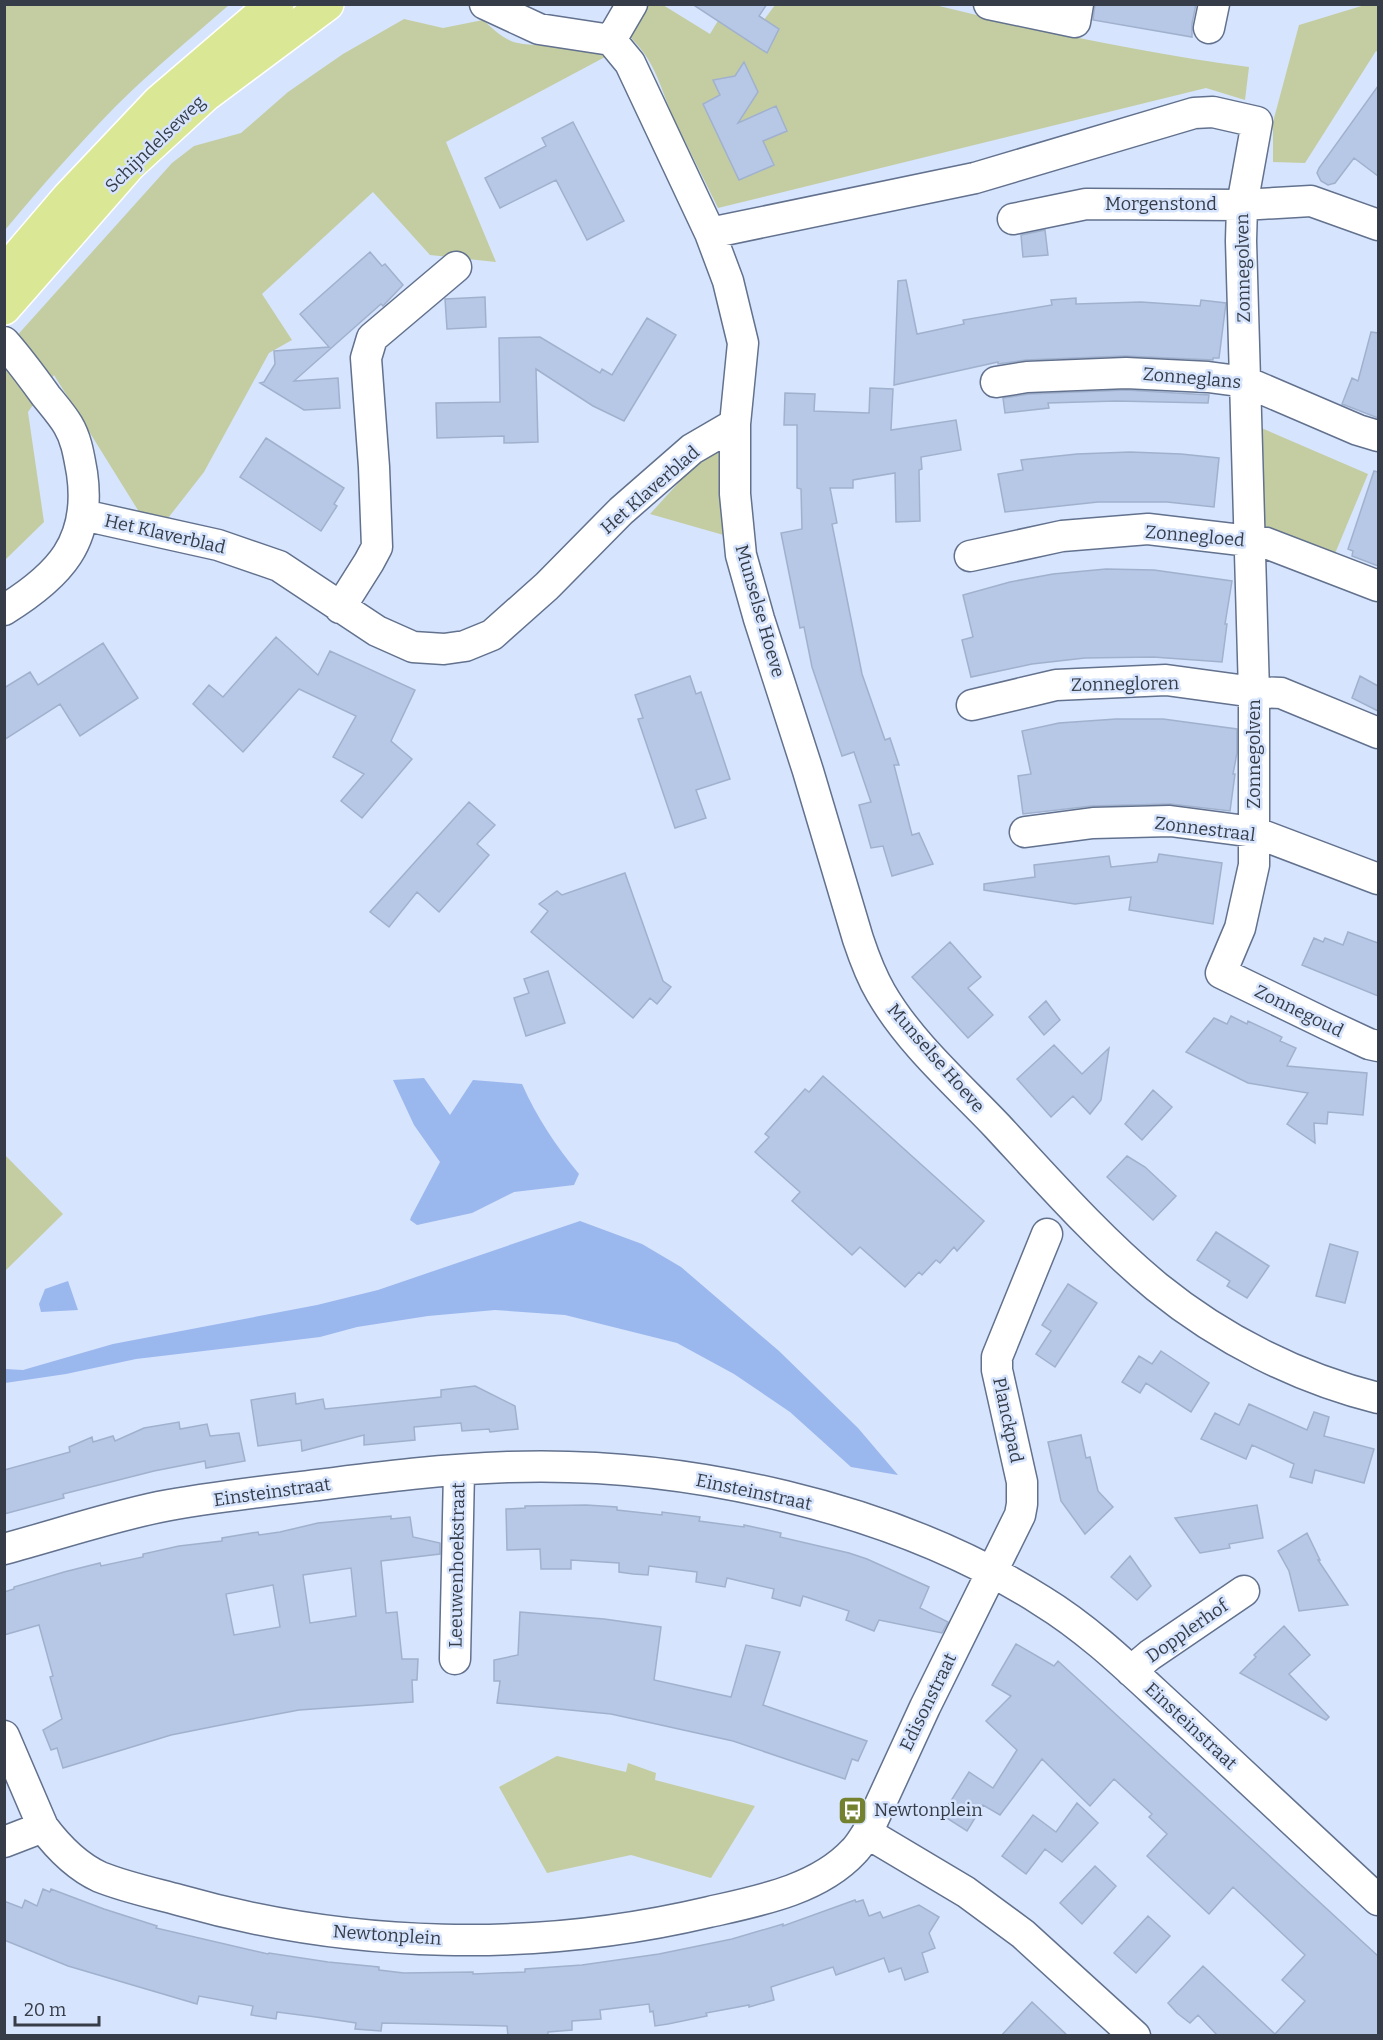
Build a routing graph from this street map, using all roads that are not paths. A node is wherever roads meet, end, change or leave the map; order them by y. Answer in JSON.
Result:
{"nodes":[{"id":1,"x":277,"y":4,"type":"edge"},
{"id":2,"x":327,"y":4,"type":"edge"},
{"id":3,"x":485,"y":4,"type":"edge"},
{"id":4,"x":515,"y":4,"type":"edge"},
{"id":5,"x":632,"y":4,"type":"edge"},
{"id":6,"x":989,"y":4,"type":"edge"},
{"id":7,"x":1078,"y":4,"type":"edge"},
{"id":8,"x":539,"y":29,"type":"junction"},
{"id":9,"x":611,"y":40,"type":"junction"},
{"id":10,"x":1242,"y":205,"type":"junction"},
{"id":11,"x":1012,"y":219,"type":"dead end"},
{"id":12,"x":1378,"y":225,"type":"edge"},
{"id":13,"x":710,"y":233,"type":"junction"},
{"id":14,"x":456,"y":267,"type":"dead end"},
{"id":15,"x":4,"y":273,"type":"edge"},
{"id":16,"x":4,"y":308,"type":"edge"},
{"id":17,"x":4,"y":342,"type":"edge"},
{"id":18,"x":996,"y":382,"type":"dead end"},
{"id":19,"x":1246,"y":382,"type":"junction"},
{"id":20,"x":735,"y":424,"type":"junction"},
{"id":21,"x":1378,"y":436,"type":"edge"},
{"id":22,"x":83,"y":515,"type":"junction"},
{"id":23,"x":1250,"y":541,"type":"junction"},
{"id":24,"x":970,"y":556,"type":"dead end"},
{"id":25,"x":1378,"y":586,"type":"edge"},
{"id":26,"x":340,"y":608,"type":"junction"},
{"id":27,"x":4,"y":610,"type":"edge"},
{"id":28,"x":1254,"y":692,"type":"junction"},
{"id":29,"x":972,"y":705,"type":"dead end"},
{"id":30,"x":1378,"y":733,"type":"edge"},
{"id":31,"x":1025,"y":832,"type":"dead end"},
{"id":32,"x":1254,"y":832,"type":"junction"},
{"id":33,"x":1378,"y":879,"type":"edge"},
{"id":34,"x":1221,"y":973,"type":"joint"},
{"id":35,"x":1378,"y":1046,"type":"edge"},
{"id":36,"x":1047,"y":1234,"type":"dead end"},
{"id":37,"x":1378,"y":1398,"type":"edge"},
{"id":38,"x":459,"y":1470,"type":"junction"},
{"id":39,"x":4,"y":1549,"type":"edge"},
{"id":40,"x":991,"y":1572,"type":"junction"},
{"id":41,"x":1244,"y":1591,"type":"dead end"},
{"id":42,"x":455,"y":1659,"type":"dead end"},
{"id":43,"x":1131,"y":1671,"type":"junction"},
{"id":44,"x":4,"y":1736,"type":"edge"},
{"id":45,"x":42,"y":1827,"type":"junction"},
{"id":46,"x":867,"y":1833,"type":"junction"},
{"id":47,"x":4,"y":1842,"type":"edge"},
{"id":48,"x":1378,"y":1900,"type":"edge"},
{"id":49,"x":1135,"y":2036,"type":"edge"}],
"edges":[{"from":1,"to":15,"type":"main road","name":"Schijndelseweg"},
{"from":2,"to":16,"type":"main road","name":"Schijndelseweg"},
{"from":3,"to":8,"type":"street"},
{"from":4,"to":8,"type":"street"},
{"from":5,"to":9,"type":"street"},
{"from":6,"to":7,"type":"street"},
{"from":8,"to":9,"type":"street"},
{"from":9,"to":13,"type":"street"},
{"from":10,"to":11,"type":"street","name":"Morgenstond"},
{"from":10,"to":12,"type":"street","name":"Morgenstond"},
{"from":10,"to":13,"type":"street","name":"Zonnegolven"},
{"from":10,"to":19,"type":"street","name":"Zonnegolven"},
{"from":13,"to":20,"type":"street"},
{"from":14,"to":26,"type":"street"},
{"from":17,"to":22,"type":"street","name":"Het Klaverblad"},
{"from":18,"to":19,"type":"street","name":"Zonneglans"},
{"from":19,"to":21,"type":"street","name":"Zonneglans"},
{"from":19,"to":23,"type":"street","name":"Zonnegolven"},
{"from":20,"to":26,"type":"street","name":"Het Klaverblad"},
{"from":20,"to":37,"type":"street","name":"Munselse Hoeve"},
{"from":22,"to":26,"type":"street","name":"Het Klaverblad"},
{"from":22,"to":27,"type":"street","name":"Het Klaverblad"},
{"from":23,"to":24,"type":"street","name":"Zonnegloed"},
{"from":23,"to":25,"type":"street","name":"Zonnegloed"},
{"from":23,"to":28,"type":"street","name":"Zonnegolven"},
{"from":28,"to":29,"type":"street","name":"Zonnegloren"},
{"from":28,"to":30,"type":"street","name":"Zonnegloren"},
{"from":28,"to":32,"type":"street","name":"Zonnegolven"},
{"from":31,"to":32,"type":"street","name":"Zonnestraal"},
{"from":32,"to":33,"type":"street","name":"Zonnestraal"},
{"from":32,"to":34,"type":"street","name":"Zonnegolven"},
{"from":34,"to":35,"type":"street","name":"Zonnegoud"},
{"from":36,"to":40,"type":"street","name":"Planckpad"},
{"from":38,"to":39,"type":"street","name":"Einsteinstraat"},
{"from":38,"to":40,"type":"street","name":"Einsteinstraat"},
{"from":38,"to":42,"type":"street","name":"Leeuwenhoekstraat"},
{"from":40,"to":43,"type":"street","name":"Einsteinstraat"},
{"from":40,"to":46,"type":"street","name":"Edisonstraat"},
{"from":41,"to":43,"type":"street","name":"Dopplerhof"},
{"from":43,"to":48,"type":"street","name":"Einsteinstraat"},
{"from":44,"to":45,"type":"street","name":"Newtonplein"},
{"from":45,"to":46,"type":"street","name":"Newtonplein"},
{"from":45,"to":47,"type":"street"},
{"from":46,"to":49,"type":"street"}]}
